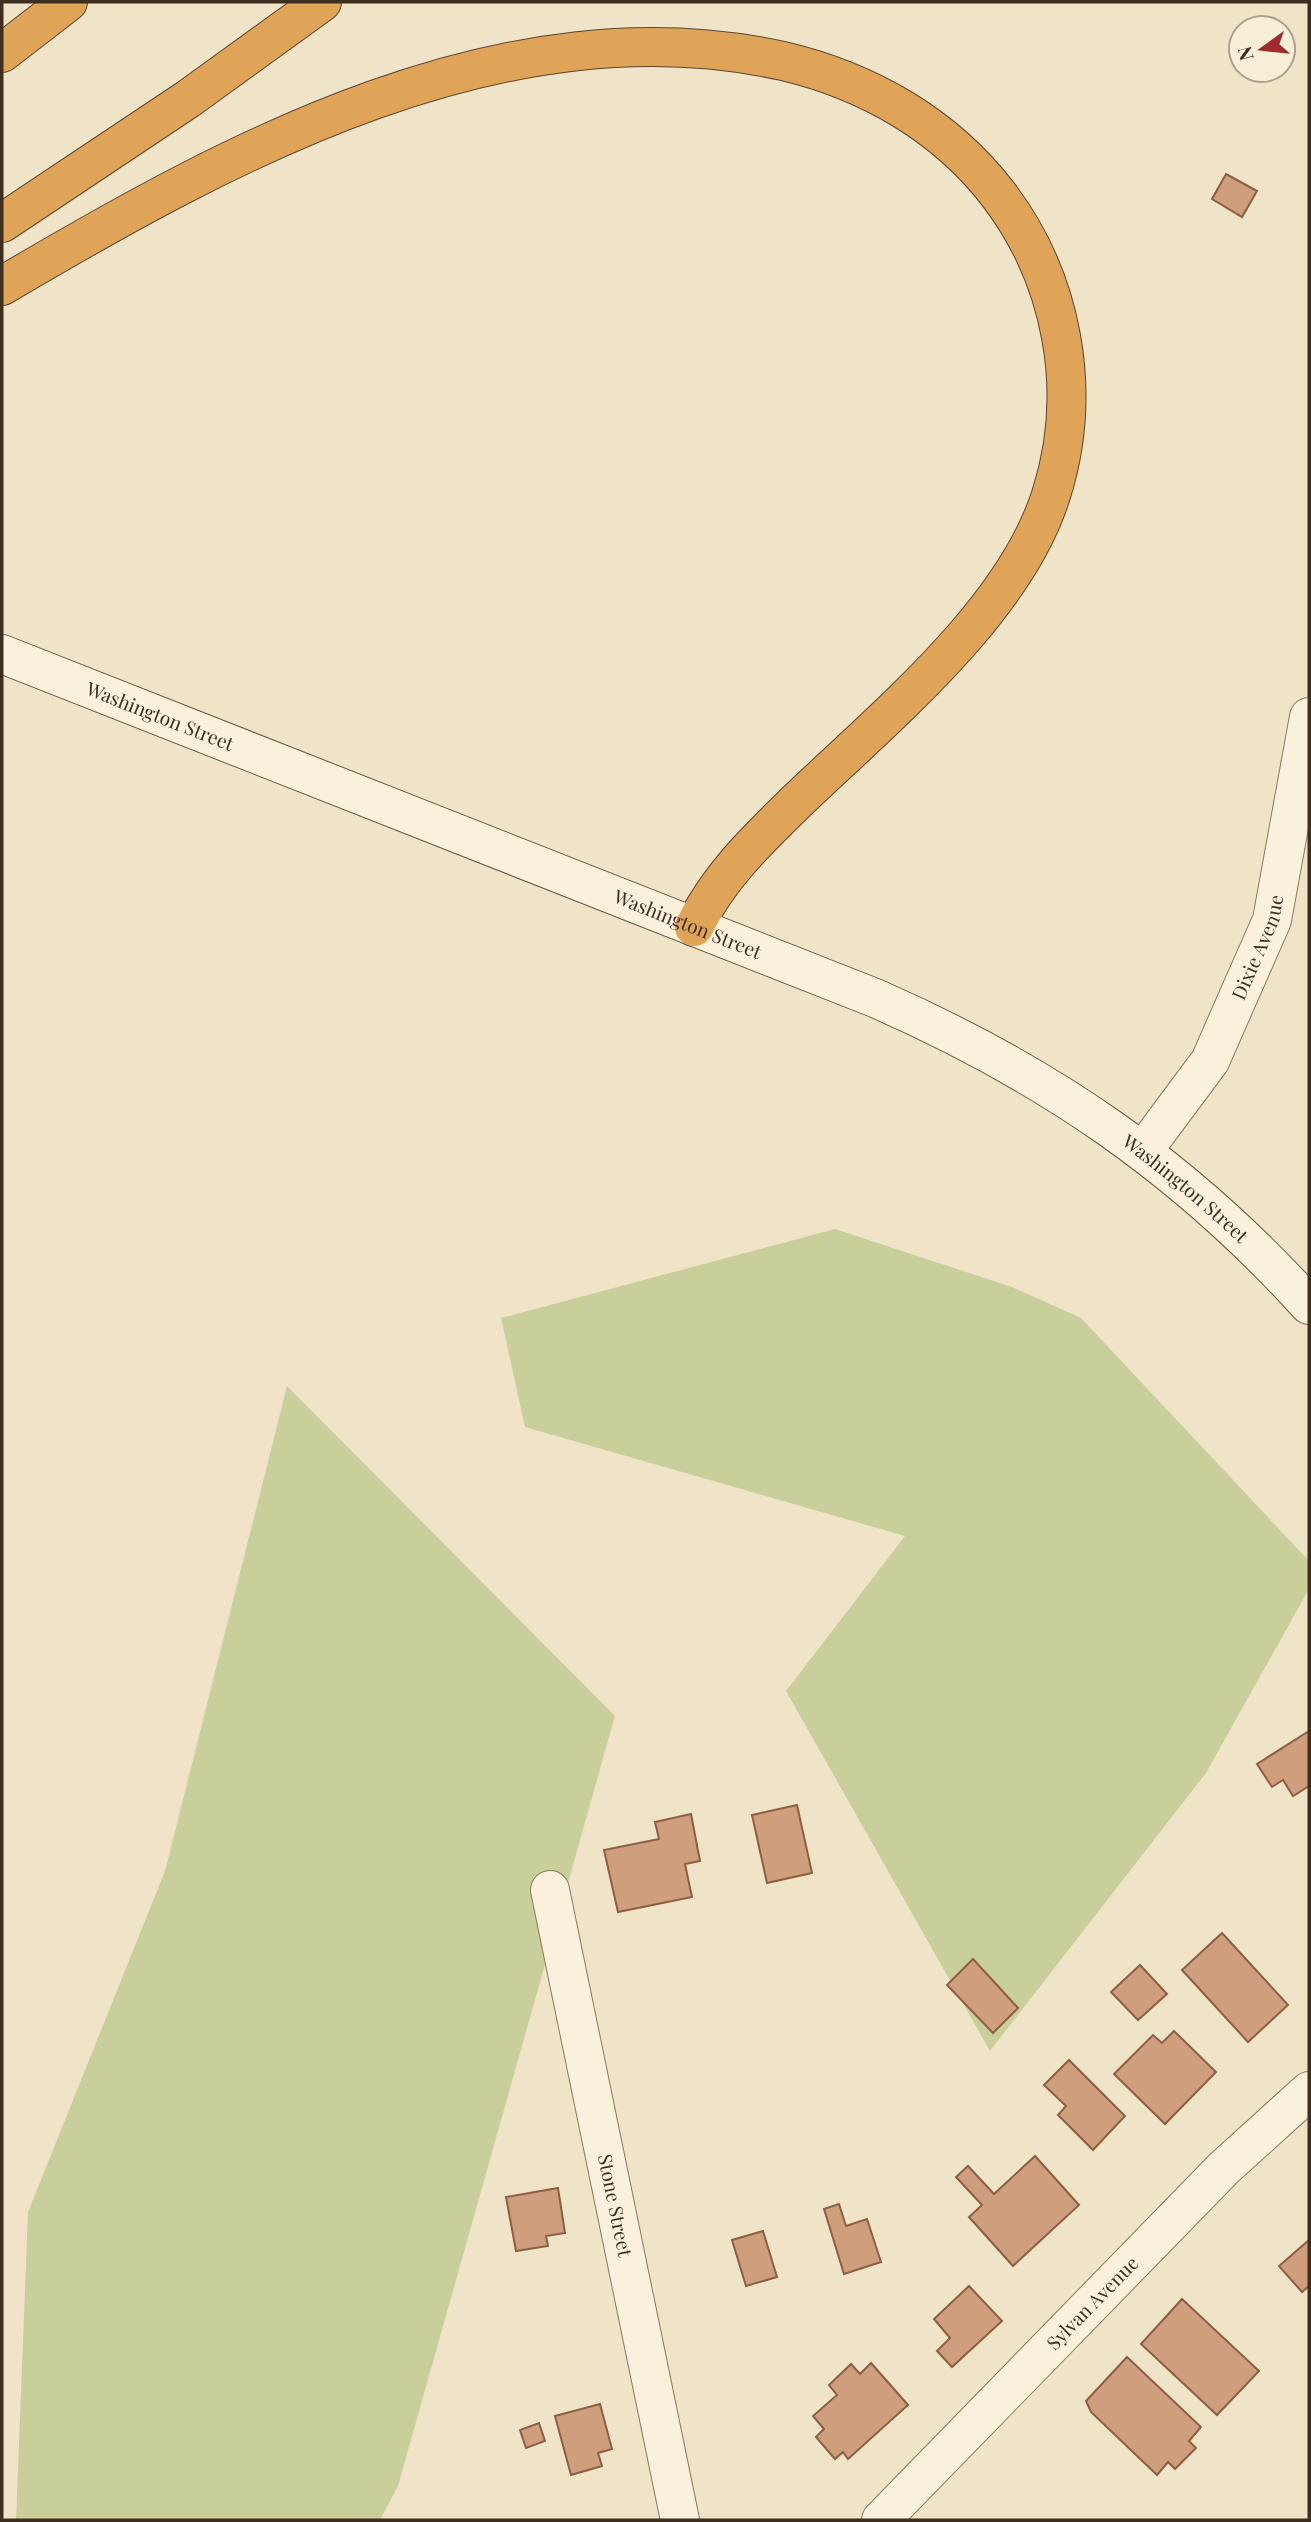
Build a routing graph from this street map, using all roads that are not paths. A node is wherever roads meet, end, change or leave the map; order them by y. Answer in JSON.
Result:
{"nodes":[{"id":1,"x":68,"y":2,"type":"edge"},
{"id":2,"x":322,"y":2,"type":"edge"},
{"id":3,"x":2,"y":53,"type":"edge"},
{"id":4,"x":2,"y":223,"type":"edge"},
{"id":5,"x":2,"y":286,"type":"edge"},
{"id":6,"x":2,"y":654,"type":"edge"},
{"id":7,"x":1309,"y":717,"type":"edge"},
{"id":8,"x":694,"y":927,"type":"junction"},
{"id":9,"x":1143,"y":1152,"type":"junction"},
{"id":10,"x":1309,"y":1305,"type":"edge"},
{"id":11,"x":550,"y":1890,"type":"dead end"},
{"id":12,"x":1309,"y":2091,"type":"edge"},
{"id":13,"x":680,"y":2520,"type":"edge"},
{"id":14,"x":881,"y":2520,"type":"edge"}],
"edges":[{"from":1,"to":3,"type":"highway"},
{"from":2,"to":4,"type":"highway"},
{"from":5,"to":8,"type":"highway"},
{"from":6,"to":8,"type":"street","name":"Washington Street"},
{"from":7,"to":9,"type":"street","name":"Dixie Avenue"},
{"from":8,"to":9,"type":"street","name":"Washington Street"},
{"from":9,"to":10,"type":"street","name":"Washington Street"},
{"from":11,"to":13,"type":"street","name":"Stone Street"},
{"from":12,"to":14,"type":"street","name":"Sylvan Avenue"}]}
